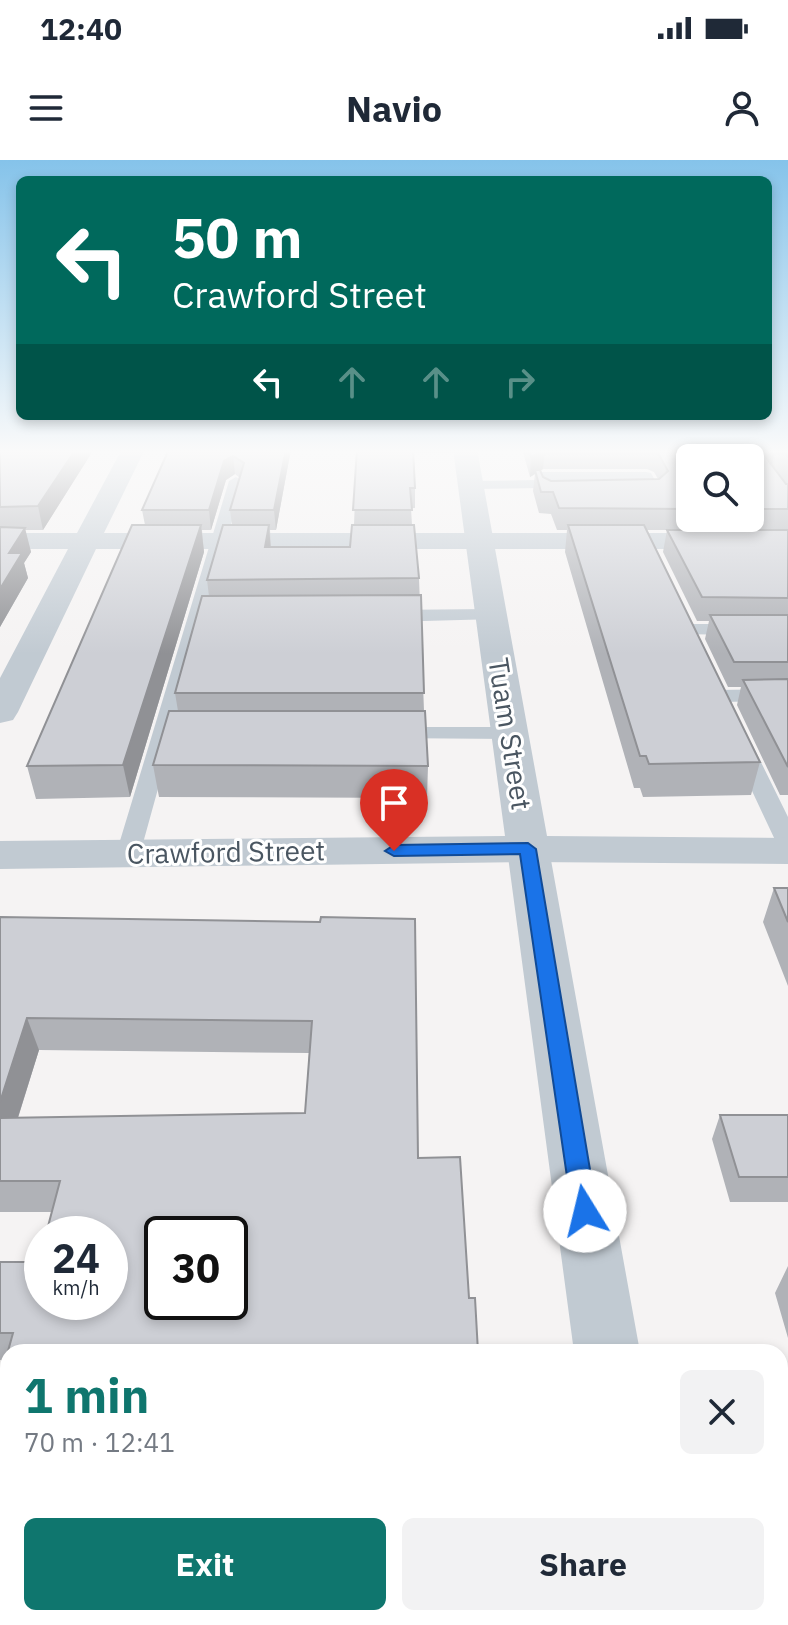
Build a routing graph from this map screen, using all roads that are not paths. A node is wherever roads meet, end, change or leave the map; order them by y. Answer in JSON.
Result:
{"nodes":[{"id":1,"x":98,"y":517,"type":"edge"},
{"id":2,"x":226,"y":517,"type":"edge"},
{"id":3,"x":476,"y":517,"type":"edge"},
{"id":4,"x":0,"y":541,"type":"edge"},
{"id":5,"x":86,"y":541,"type":"junction"},
{"id":6,"x":219,"y":541,"type":"junction"},
{"id":7,"x":480,"y":541,"type":"junction"},
{"id":8,"x":646,"y":541,"type":"junction"},
{"id":9,"x":788,"y":541,"type":"edge"},
{"id":10,"x":658,"y":567,"type":"edge"},
{"id":11,"x":491,"y":615,"type":"junction"},
{"id":12,"x":367,"y":616,"type":"edge"},
{"id":13,"x":788,"y":630,"type":"edge"},
{"id":14,"x":700,"y":657,"type":"edge"},
{"id":15,"x":788,"y":695,"type":"edge"},
{"id":16,"x":1,"y":709,"type":"edge"},
{"id":17,"x":368,"y":733,"type":"edge"},
{"id":18,"x":510,"y":733,"type":"junction"},
{"id":19,"x":788,"y":842,"type":"edge"},
{"id":20,"x":528,"y":849,"type":"junction"},
{"id":21,"x":788,"y":851,"type":"edge"},
{"id":22,"x":128,"y":854,"type":"junction"},
{"id":23,"x":0,"y":855,"type":"edge"},
{"id":24,"x":606,"y":1344,"type":"edge"}],
"edges":[{"from":1,"to":5,"type":"street"},
{"from":2,"to":6,"type":"lane"},
{"from":3,"to":7,"type":"street","name":"Tuam Street"},
{"from":4,"to":5,"type":"street"},
{"from":5,"to":6,"type":"street"},
{"from":5,"to":16,"type":"street"},
{"from":6,"to":7,"type":"street"},
{"from":6,"to":22,"type":"lane"},
{"from":7,"to":8,"type":"street"},
{"from":7,"to":11,"type":"street","name":"Tuam Street"},
{"from":8,"to":9,"type":"street"},
{"from":8,"to":10,"type":"lane"},
{"from":11,"to":12,"type":"lane"},
{"from":11,"to":18,"type":"street","name":"Tuam Street"},
{"from":13,"to":14,"type":"lane"},
{"from":15,"to":19,"type":"lane"},
{"from":17,"to":18,"type":"lane"},
{"from":18,"to":20,"type":"street","name":"Tuam Street"},
{"from":20,"to":21,"type":"street","name":"Crawford Street"},
{"from":20,"to":22,"type":"street","name":"Crawford Street"},
{"from":20,"to":24,"type":"street","name":"Tuam Street"},
{"from":22,"to":23,"type":"street","name":"Crawford Street"}]}
